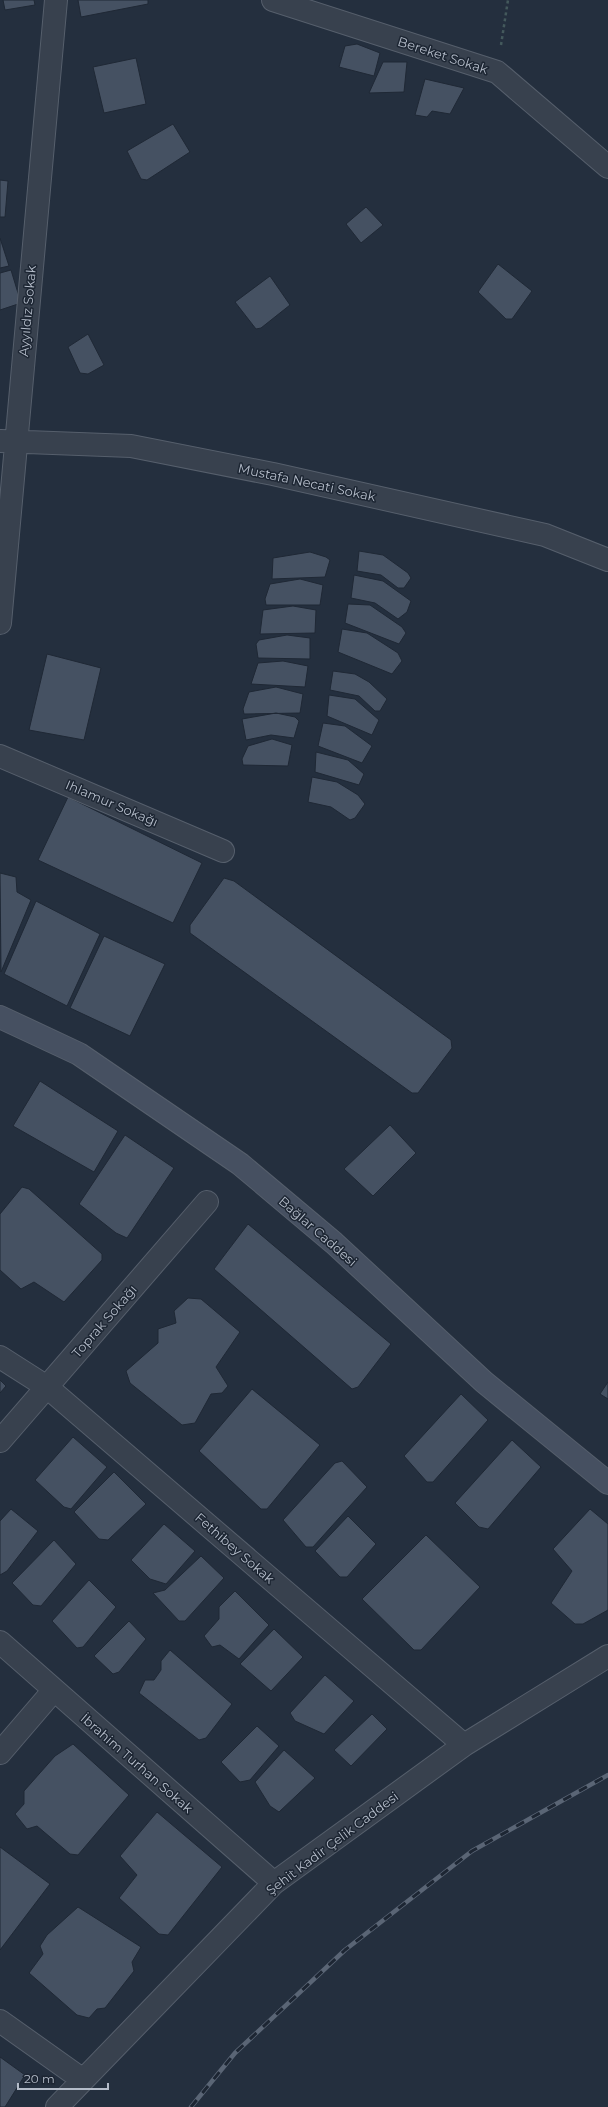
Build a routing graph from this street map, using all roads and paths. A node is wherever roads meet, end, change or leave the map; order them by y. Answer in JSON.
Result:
{"nodes":[{"id":1,"x":56,"y":0,"type":"edge"},
{"id":2,"x":273,"y":0,"type":"edge"},
{"id":3,"x":508,"y":0,"type":"edge"},
{"id":4,"x":497,"y":72,"type":"junction"},
{"id":5,"x":608,"y":167,"type":"edge"},
{"id":6,"x":7,"y":441,"type":"edge"},
{"id":7,"x":608,"y":560,"type":"edge"},
{"id":8,"x":0,"y":623,"type":"edge"},
{"id":9,"x":0,"y":756,"type":"edge"},
{"id":10,"x":223,"y":850,"type":"dead end"},
{"id":11,"x":0,"y":1017,"type":"edge"},
{"id":12,"x":207,"y":1202,"type":"dead end"},
{"id":13,"x":0,"y":1357,"type":"edge"},
{"id":14,"x":47,"y":1387,"type":"junction"},
{"id":15,"x":0,"y":1441,"type":"edge"},
{"id":16,"x":608,"y":1483,"type":"edge"},
{"id":17,"x":0,"y":1642,"type":"edge"},
{"id":18,"x":608,"y":1656,"type":"edge"},
{"id":19,"x":54,"y":1690,"type":"junction"},
{"id":20,"x":464,"y":1745,"type":"junction"},
{"id":21,"x":0,"y":1753,"type":"edge"},
{"id":22,"x":274,"y":1883,"type":"junction"},
{"id":23,"x":0,"y":2020,"type":"edge"},
{"id":24,"x":83,"y":2080,"type":"junction"},
{"id":25,"x":57,"y":2107,"type":"edge"}],
"edges":[{"from":1,"to":6,"type":"street","name":"Ayyıldız Sokak"},
{"from":2,"to":4,"type":"street","name":"Bereket Sokak"},
{"from":3,"to":4,"type":"path"},
{"from":4,"to":5,"type":"street","name":"Bereket Sokak"},
{"from":6,"to":7,"type":"street","name":"Mustafa Necati Sokak"},
{"from":6,"to":8,"type":"street","name":"Ayyıldız Sokak"},
{"from":9,"to":10,"type":"street","name":"Ihlamur Sokağı"},
{"from":11,"to":16,"type":"main road","name":"Bağlar Caddesi"},
{"from":12,"to":14,"type":"street","name":"Toprak Sokağı"},
{"from":13,"to":14,"type":"street","name":"Fethibey Sokak"},
{"from":14,"to":15,"type":"street","name":"Toprak Sokağı"},
{"from":14,"to":20,"type":"street","name":"Fethibey Sokak"},
{"from":17,"to":19,"type":"street","name":"İbrahim Turhan Sokak"},
{"from":18,"to":20,"type":"street","name":"Şehit Kadir Çelik Caddesi"},
{"from":19,"to":21,"type":"street"},
{"from":19,"to":22,"type":"street","name":"İbrahim Turhan Sokak"},
{"from":20,"to":22,"type":"street","name":"Şehit Kadir Çelik Caddesi"},
{"from":22,"to":24,"type":"street","name":"Şehit Kadir Çelik Caddesi"},
{"from":23,"to":24,"type":"street"},
{"from":24,"to":25,"type":"street","name":"Şehit Kadir Çelik Caddesi"}]}
